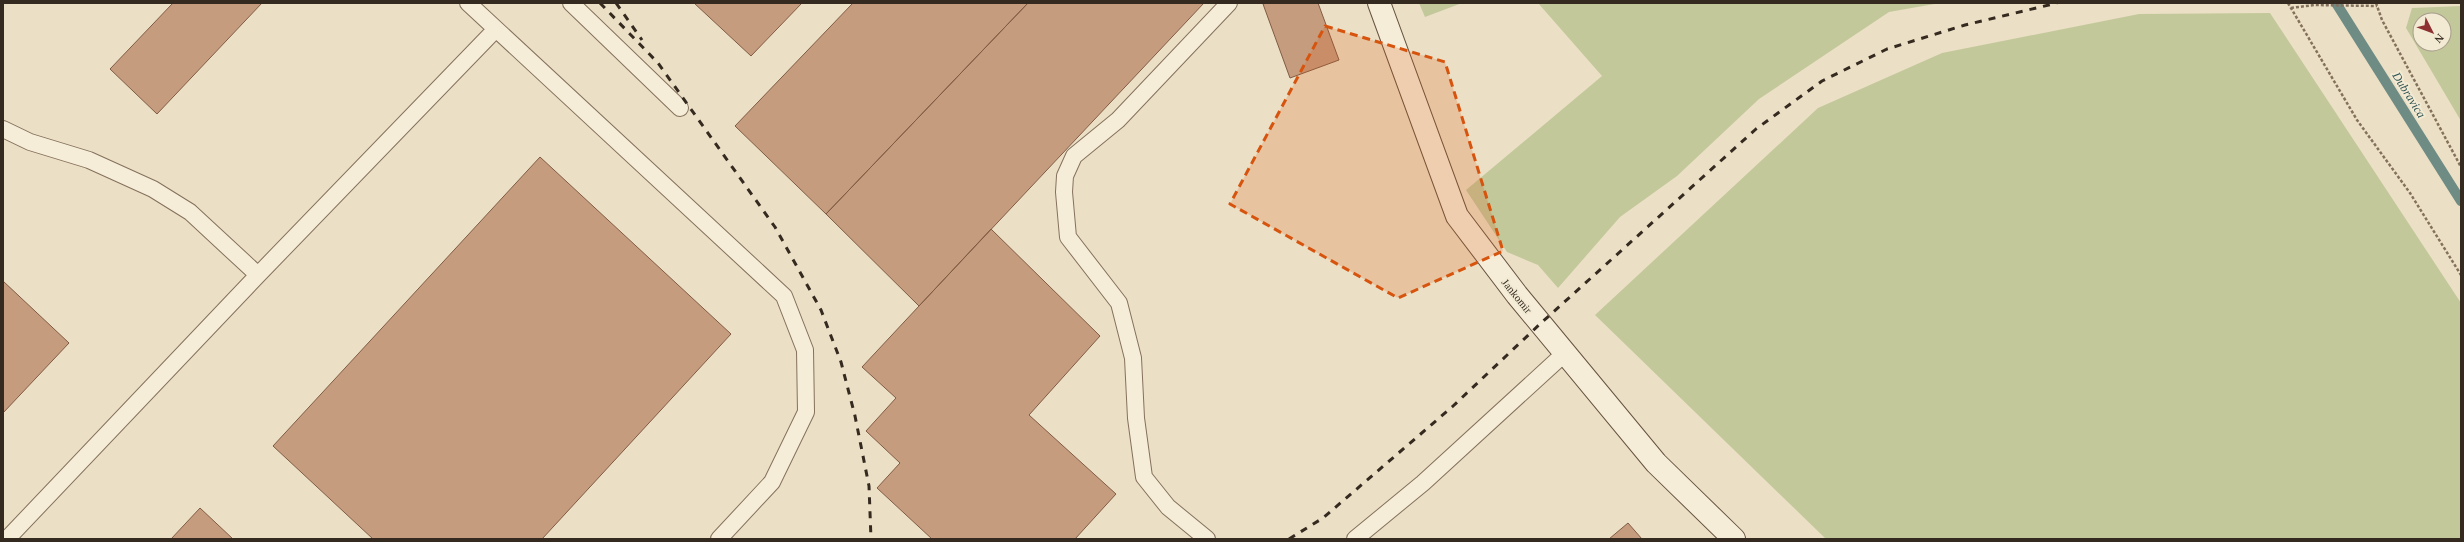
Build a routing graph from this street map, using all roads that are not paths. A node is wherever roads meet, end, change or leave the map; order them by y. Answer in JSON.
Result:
{"nodes":[{"id":1,"x":468,"y":3,"type":"edge"},
{"id":2,"x":571,"y":3,"type":"edge"},
{"id":3,"x":1229,"y":3,"type":"edge"},
{"id":4,"x":1379,"y":3,"type":"edge"},
{"id":5,"x":496,"y":29,"type":"junction"},
{"id":6,"x":680,"y":108,"type":"dead end"},
{"id":7,"x":3,"y":129,"type":"edge"},
{"id":8,"x":258,"y":275,"type":"junction"},
{"id":9,"x":1564,"y":354,"type":"junction"},
{"id":10,"x":7,"y":539,"type":"edge"},
{"id":11,"x":719,"y":539,"type":"edge"},
{"id":12,"x":1207,"y":539,"type":"edge"},
{"id":13,"x":1355,"y":539,"type":"edge"},
{"id":14,"x":1734,"y":539,"type":"edge"}],
"edges":[{"from":1,"to":5,"type":"lane"},
{"from":2,"to":6,"type":"lane"},
{"from":3,"to":12,"type":"lane"},
{"from":4,"to":9,"type":"street","name":"Jankomir"},
{"from":5,"to":8,"type":"lane"},
{"from":5,"to":11,"type":"lane"},
{"from":7,"to":8,"type":"lane"},
{"from":8,"to":10,"type":"lane"},
{"from":9,"to":13,"type":"lane"},
{"from":9,"to":14,"type":"street","name":"Jankomir"}]}
